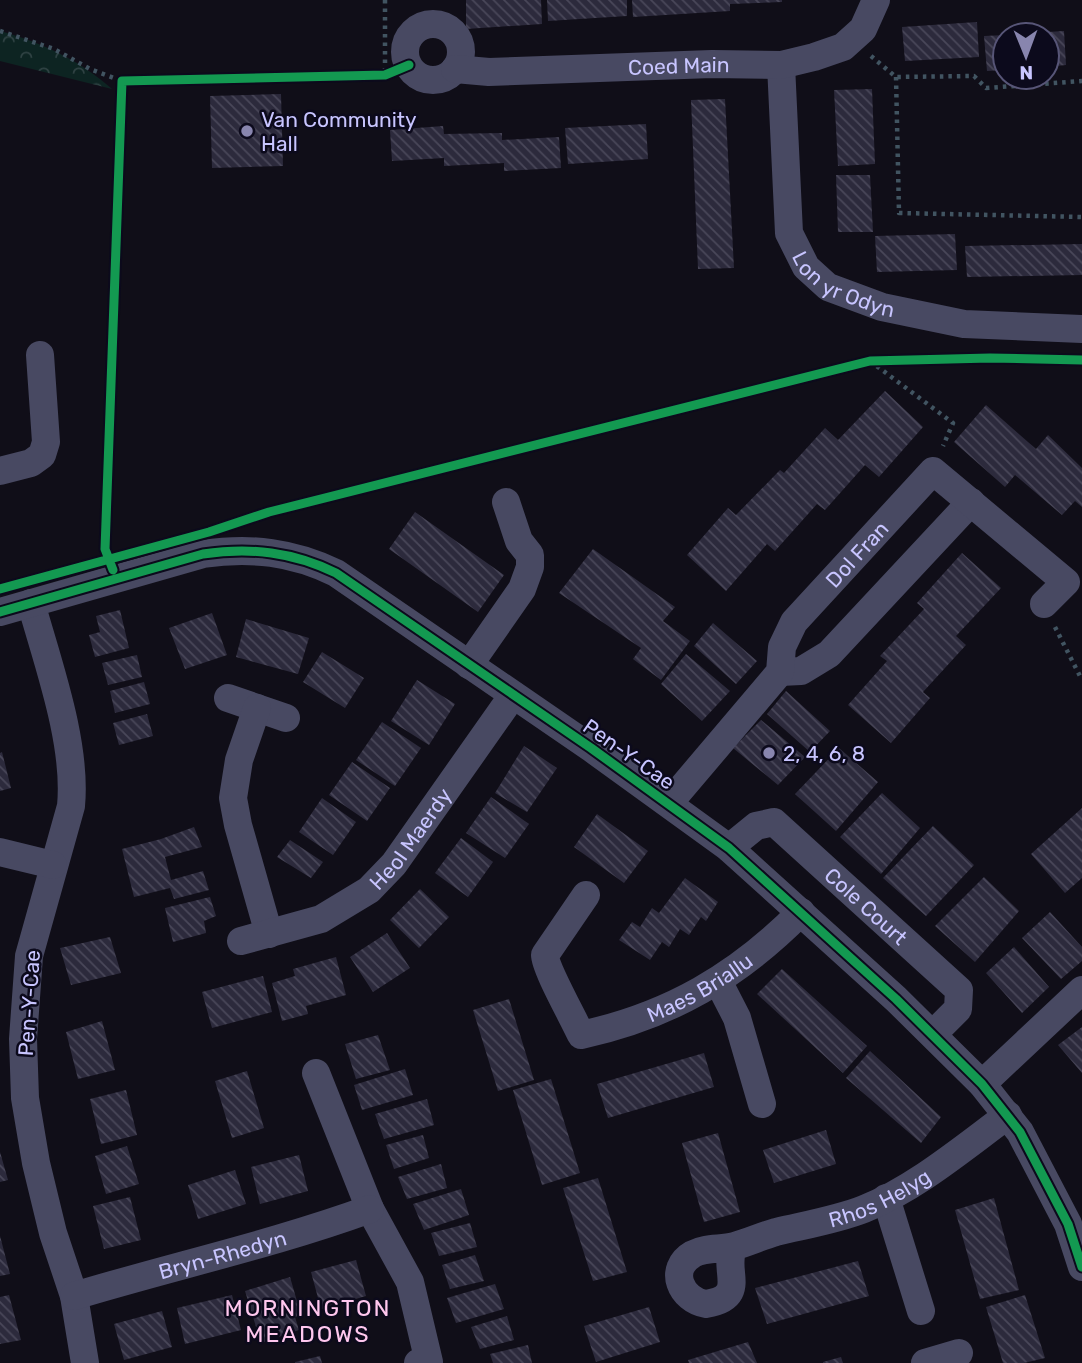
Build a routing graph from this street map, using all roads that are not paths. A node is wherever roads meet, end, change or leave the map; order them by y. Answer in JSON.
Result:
{"nodes":[{"id":1,"x":876,"y":0,"type":"edge"},
{"id":2,"x":781,"y":65,"type":"junction"},
{"id":3,"x":455,"y":69,"type":"junction"},
{"id":4,"x":1082,"y":329,"type":"edge"},
{"id":5,"x":40,"y":355,"type":"dead end"},
{"id":6,"x":0,"y":471,"type":"edge"},
{"id":7,"x":506,"y":502,"type":"dead end"},
{"id":8,"x":971,"y":502,"type":"junction"},
{"id":9,"x":31,"y":603,"type":"junction"},
{"id":10,"x":1044,"y":604,"type":"road end"},
{"id":11,"x":0,"y":612,"type":"edge"},
{"id":12,"x":469,"y":665,"type":"junction"},
{"id":13,"x":780,"y":672,"type":"junction"},
{"id":14,"x":513,"y":695,"type":"junction"},
{"id":15,"x":228,"y":698,"type":"dead end"},
{"id":16,"x":257,"y":708,"type":"junction"},
{"id":17,"x":286,"y":718,"type":"dead end"},
{"id":18,"x":669,"y":803,"type":"junction"},
{"id":19,"x":729,"y":848,"type":"junction"},
{"id":20,"x":0,"y":852,"type":"edge"},
{"id":21,"x":53,"y":865,"type":"junction"},
{"id":22,"x":586,"y":895,"type":"dead end"},
{"id":23,"x":801,"y":912,"type":"junction"},
{"id":24,"x":269,"y":933,"type":"junction"},
{"id":25,"x":241,"y":941,"type":"dead end"},
{"id":26,"x":718,"y":981,"type":"junction"},
{"id":27,"x":1082,"y":990,"type":"edge"},
{"id":28,"x":933,"y":1034,"type":"junction"},
{"id":29,"x":316,"y":1073,"type":"dead end"},
{"id":30,"x":982,"y":1084,"type":"junction"},
{"id":31,"x":762,"y":1104,"type":"dead end"},
{"id":32,"x":1008,"y":1115,"type":"junction"},
{"id":33,"x":886,"y":1198,"type":"junction"},
{"id":34,"x":370,"y":1209,"type":"junction"},
{"id":35,"x":734,"y":1247,"type":"dead end"},
{"id":36,"x":1082,"y":1267,"type":"edge"},
{"id":37,"x":74,"y":1296,"type":"junction"},
{"id":38,"x":921,"y":1311,"type":"dead end"},
{"id":39,"x":959,"y":1353,"type":"dead end"},
{"id":40,"x":85,"y":1363,"type":"edge"},
{"id":41,"x":418,"y":1363,"type":"edge"},
{"id":42,"x":925,"y":1363,"type":"edge"}],
"edges":[{"from":1,"to":2,"type":"street","name":"Coed Main"},
{"from":2,"to":3,"type":"street","name":"Coed Main"},
{"from":2,"to":4,"type":"street","name":"Lon yr Odyn"},
{"from":3,"to":3,"type":"street","name":"Coed Main"},
{"from":5,"to":6,"type":"street"},
{"from":7,"to":12,"type":"street"},
{"from":8,"to":10,"type":"street"},
{"from":8,"to":13,"type":"street"},
{"from":8,"to":13,"type":"street","name":"Dol Fran"},
{"from":9,"to":11,"type":"street","name":"Pen-Y-Cae"},
{"from":9,"to":12,"type":"street","name":"Pen-Y-Cae"},
{"from":9,"to":21,"type":"street","name":"Pen-Y-Cae"},
{"from":12,"to":14,"type":"street","name":"Pen-Y-Cae"},
{"from":13,"to":18,"type":"street","name":"Dol Fran"},
{"from":14,"to":18,"type":"street","name":"Pen-Y-Cae"},
{"from":14,"to":24,"type":"street","name":"Heol Maerdy"},
{"from":15,"to":16,"type":"street"},
{"from":16,"to":17,"type":"street"},
{"from":16,"to":24,"type":"street"},
{"from":18,"to":19,"type":"street","name":"Pen-Y-Cae"},
{"from":19,"to":23,"type":"street","name":"Pen-Y-Cae"},
{"from":19,"to":28,"type":"street","name":"Cole Court"},
{"from":20,"to":21,"type":"street"},
{"from":21,"to":37,"type":"street","name":"Pen-Y-Cae"},
{"from":22,"to":26,"type":"street","name":"Maes Briallu"},
{"from":23,"to":26,"type":"street","name":"Maes Briallu"},
{"from":23,"to":28,"type":"street","name":"Pen-Y-Cae"},
{"from":24,"to":25,"type":"street","name":"Heol Maerdy"},
{"from":26,"to":31,"type":"street"},
{"from":27,"to":30,"type":"street"},
{"from":28,"to":30,"type":"street","name":"Pen-Y-Cae"},
{"from":29,"to":34,"type":"street"},
{"from":30,"to":32,"type":"street","name":"Pen-Y-Cae"},
{"from":32,"to":33,"type":"street","name":"Rhos Helyg"},
{"from":32,"to":36,"type":"street","name":"Pen-Y-Cae"},
{"from":33,"to":35,"type":"street","name":"Rhos Helyg"},
{"from":33,"to":38,"type":"street"},
{"from":34,"to":37,"type":"street","name":"Bryn-Rhedyn"},
{"from":34,"to":41,"type":"street"},
{"from":37,"to":40,"type":"street","name":"Pen-Y-Cae"},
{"from":39,"to":42,"type":"street"}]}
